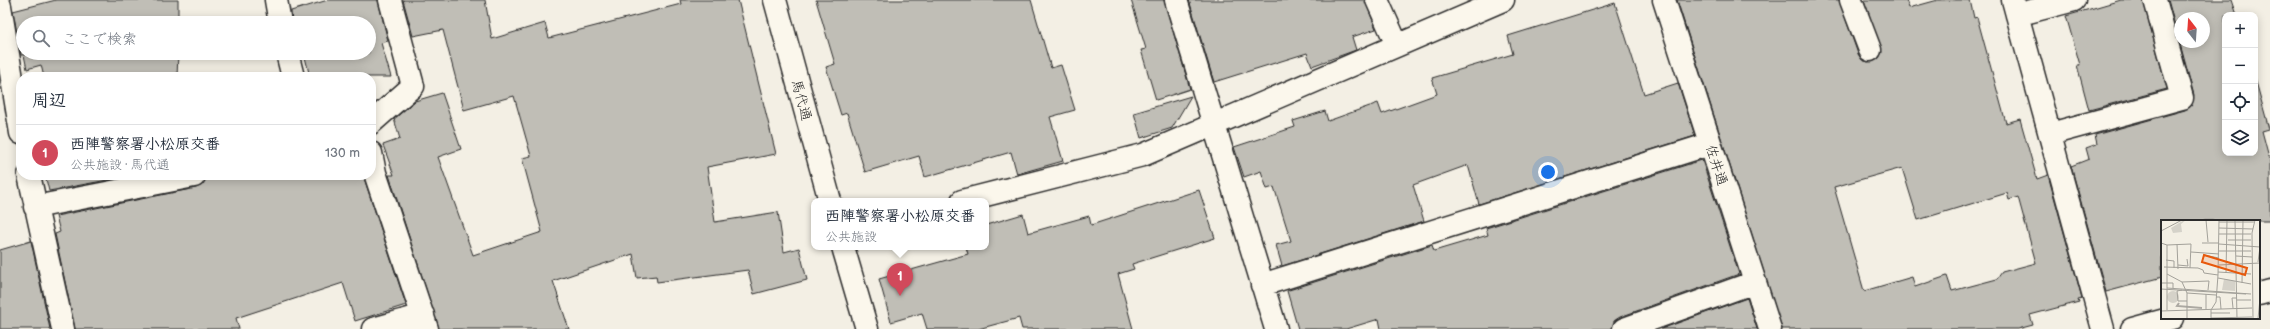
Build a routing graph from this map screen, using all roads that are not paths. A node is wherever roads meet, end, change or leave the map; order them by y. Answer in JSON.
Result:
{"nodes":[{"id":1,"x":276,"y":0,"type":"edge"},
{"id":2,"x":390,"y":0,"type":"edge"},
{"id":3,"x":774,"y":0,"type":"edge"},
{"id":4,"x":1176,"y":0,"type":"edge"},
{"id":5,"x":1377,"y":0,"type":"edge"},
{"id":6,"x":1503,"y":0,"type":"edge"},
{"id":7,"x":1664,"y":0,"type":"edge"},
{"id":8,"x":1851,"y":0,"type":"edge"},
{"id":9,"x":2074,"y":0,"type":"edge"},
{"id":10,"x":2155,"y":0,"type":"edge"},
{"id":11,"x":0,"y":6,"type":"edge"},
{"id":12,"x":2015,"y":7,"type":"edge"},
{"id":13,"x":279,"y":16,"type":"edge"},
{"id":14,"x":1397,"y":45,"type":"junction"},
{"id":15,"x":1870,"y":50,"type":"dead end"},
{"id":16,"x":289,"y":60,"type":"edge"},
{"id":17,"x":292,"y":72,"type":"edge"},
{"id":18,"x":16,"y":103,"type":"edge"},
{"id":19,"x":376,"y":119,"type":"edge"},
{"id":20,"x":1212,"y":124,"type":"junction"},
{"id":21,"x":2050,"y":134,"type":"junction"},
{"id":22,"x":1710,"y":144,"type":"junction"},
{"id":23,"x":376,"y":176,"type":"edge"},
{"id":24,"x":30,"y":180,"type":"edge"},
{"id":25,"x":173,"y":180,"type":"edge"},
{"id":26,"x":829,"y":198,"type":"edge"},
{"id":27,"x":974,"y":198,"type":"edge"},
{"id":28,"x":35,"y":207,"type":"junction"},
{"id":29,"x":844,"y":250,"type":"edge"},
{"id":30,"x":1755,"y":282,"type":"junction"},
{"id":31,"x":1262,"y":285,"type":"junction"},
{"id":32,"x":2270,"y":291,"type":"edge"},
{"id":33,"x":2260,"y":294,"type":"edge"},
{"id":34,"x":2168,"y":319,"type":"edge"},
{"id":35,"x":425,"y":322,"type":"edge"},
{"id":36,"x":63,"y":329,"type":"edge"},
{"id":37,"x":373,"y":329,"type":"edge"},
{"id":38,"x":867,"y":329,"type":"edge"},
{"id":39,"x":1276,"y":329,"type":"edge"},
{"id":40,"x":1624,"y":329,"type":"edge"},
{"id":41,"x":1770,"y":329,"type":"edge"},
{"id":42,"x":2104,"y":329,"type":"edge"},
{"id":43,"x":2132,"y":329,"type":"edge"}],
"edges":[{"from":1,"to":13,"type":"street"},
{"from":2,"to":19,"type":"street"},
{"from":3,"to":26,"type":"street","name":"馬代通"},
{"from":4,"to":20,"type":"street"},
{"from":5,"to":14,"type":"street"},
{"from":6,"to":14,"type":"street"},
{"from":7,"to":22,"type":"street","name":"佐井通"},
{"from":8,"to":15,"type":"street"},
{"from":9,"to":12,"type":"street"},
{"from":10,"to":21,"type":"street"},
{"from":11,"to":18,"type":"street"},
{"from":12,"to":21,"type":"street"},
{"from":14,"to":20,"type":"street"},
{"from":16,"to":17,"type":"street"},
{"from":20,"to":27,"type":"street"},
{"from":20,"to":31,"type":"street"},
{"from":21,"to":42,"type":"street"},
{"from":22,"to":30,"type":"street","name":"佐井通"},
{"from":22,"to":31,"type":"street"},
{"from":23,"to":35,"type":"street"},
{"from":24,"to":28,"type":"street"},
{"from":25,"to":28,"type":"street"},
{"from":28,"to":36,"type":"street"},
{"from":29,"to":38,"type":"street"},
{"from":30,"to":40,"type":"street"},
{"from":30,"to":41,"type":"street","name":"佐井通"},
{"from":31,"to":39,"type":"street"},
{"from":32,"to":33,"type":"street"},
{"from":34,"to":43,"type":"street"},
{"from":35,"to":37,"type":"street"}]}
